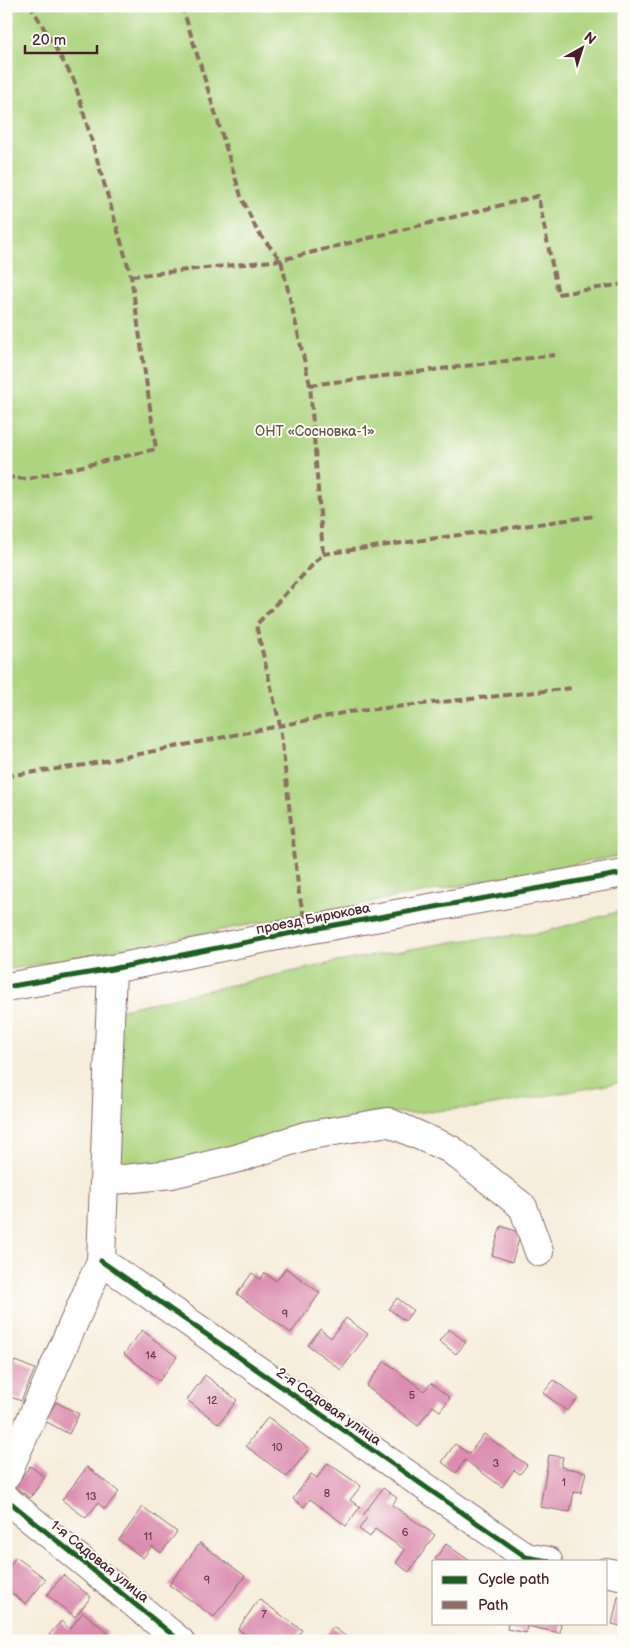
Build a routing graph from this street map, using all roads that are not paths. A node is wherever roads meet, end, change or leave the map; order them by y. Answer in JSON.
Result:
{"nodes":[{"id":1,"x":624,"y":873,"type":"edge"},
{"id":2,"x":112,"y":969,"type":"junction"},
{"id":3,"x":6,"y":987,"type":"edge"},
{"id":4,"x":105,"y":1181,"type":"junction"},
{"id":5,"x":539,"y":1252,"type":"dead end"},
{"id":6,"x":101,"y":1261,"type":"junction"},
{"id":7,"x":6,"y":1476,"type":"edge"},
{"id":8,"x":6,"y":1499,"type":"edge"},
{"id":9,"x":544,"y":1560,"type":"edge"},
{"id":10,"x":608,"y":1572,"type":"edge"},
{"id":11,"x":624,"y":1576,"type":"edge"},
{"id":12,"x":180,"y":1641,"type":"edge"}],
"edges":[{"from":1,"to":2,"type":"street","name":"проезд Бирюкова"},
{"from":2,"to":3,"type":"street","name":"проезд Бирюкова"},
{"from":2,"to":4,"type":"street"},
{"from":4,"to":5,"type":"street"},
{"from":4,"to":6,"type":"street"},
{"from":6,"to":7,"type":"street"},
{"from":6,"to":9,"type":"street","name":"2-я Садовая улица"},
{"from":8,"to":12,"type":"street","name":"1-я Садовая улица"},
{"from":10,"to":11,"type":"street"}]}
